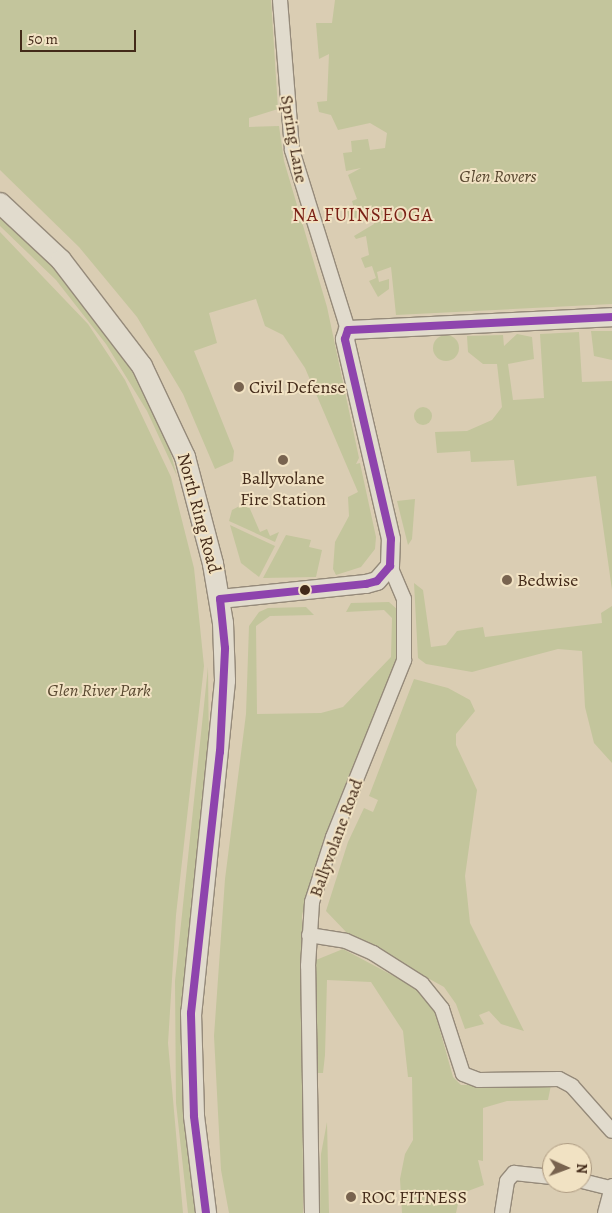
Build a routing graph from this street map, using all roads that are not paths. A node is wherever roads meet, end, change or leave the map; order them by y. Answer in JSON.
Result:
{"nodes":[{"id":1,"x":280,"y":0,"type":"edge"},
{"id":2,"x":0,"y":203,"type":"edge"},
{"id":3,"x":612,"y":317,"type":"edge"},
{"id":4,"x":348,"y":330,"type":"junction"},
{"id":5,"x":390,"y":566,"type":"junction"},
{"id":6,"x":220,"y":599,"type":"junction"},
{"id":7,"x":308,"y":934,"type":"junction"},
{"id":8,"x":612,"y":1132,"type":"edge"},
{"id":9,"x":542,"y":1176,"type":"edge"},
{"id":10,"x":592,"y":1183,"type":"edge"},
{"id":11,"x":611,"y":1187,"type":"edge"},
{"id":12,"x":206,"y":1213,"type":"edge"},
{"id":13,"x":312,"y":1213,"type":"edge"},
{"id":14,"x":502,"y":1213,"type":"edge"},
{"id":15,"x":605,"y":1213,"type":"edge"}],
"edges":[{"from":1,"to":4,"type":"street","name":"Spring Lane"},
{"from":2,"to":6,"type":"main road","name":"North Ring Road"},
{"from":3,"to":4,"type":"street"},
{"from":4,"to":5,"type":"street","name":"Spring Lane"},
{"from":5,"to":6,"type":"street"},
{"from":5,"to":7,"type":"street","name":"Ballyvolane Road"},
{"from":6,"to":12,"type":"main road","name":"North Ring Road"},
{"from":7,"to":8,"type":"street"},
{"from":7,"to":13,"type":"street","name":"Ballyvolane Road"},
{"from":9,"to":14,"type":"street"},
{"from":10,"to":11,"type":"street"},
{"from":11,"to":15,"type":"street"}]}
